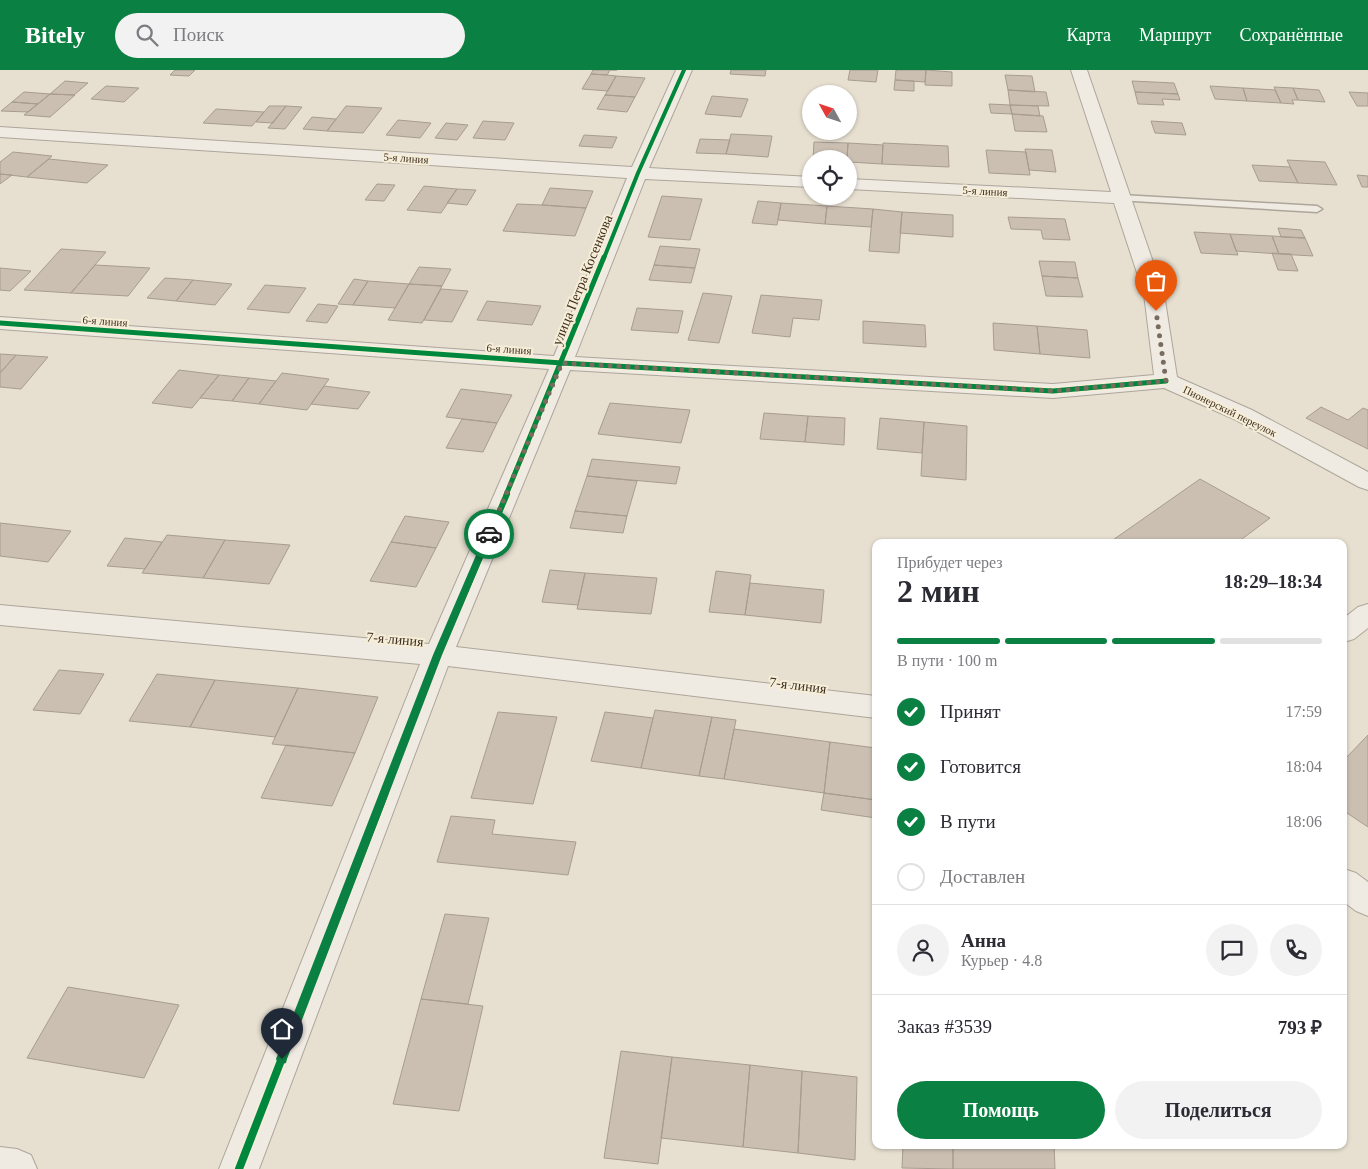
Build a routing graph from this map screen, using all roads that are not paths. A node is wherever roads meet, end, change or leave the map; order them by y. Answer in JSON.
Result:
{"nodes":[{"id":1,"x":684,"y":70,"type":"edge"},
{"id":2,"x":1079,"y":70,"type":"edge"},
{"id":3,"x":0,"y":132,"type":"edge"},
{"id":4,"x":638,"y":173,"type":"junction"},
{"id":5,"x":802,"y":182,"type":"edge"},
{"id":6,"x":857,"y":184,"type":"edge"},
{"id":7,"x":1121,"y":198,"type":"junction"},
{"id":8,"x":1317,"y":209,"type":"dead end"},
{"id":9,"x":0,"y":323,"type":"edge"},
{"id":10,"x":562,"y":363,"type":"junction"},
{"id":11,"x":1166,"y":381,"type":"junction"},
{"id":12,"x":1368,"y":482,"type":"edge"},
{"id":13,"x":1368,"y":614,"type":"edge"},
{"id":14,"x":0,"y":615,"type":"edge"},
{"id":15,"x":1347,"y":630,"type":"edge"},
{"id":16,"x":438,"y":655,"type":"junction"},
{"id":17,"x":872,"y":707,"type":"edge"},
{"id":18,"x":1347,"y":885,"type":"edge"},
{"id":19,"x":1368,"y":901,"type":"edge"},
{"id":20,"x":0,"y":1167,"type":"edge"},
{"id":21,"x":17,"y":1169,"type":"edge"},
{"id":22,"x":239,"y":1169,"type":"edge"}],
"edges":[{"from":1,"to":4,"type":"street","name":"улица Петра Косенкова"},
{"from":2,"to":7,"type":"street","name":"Пионерский переулок"},
{"from":3,"to":4,"type":"street","name":"5-я линия"},
{"from":4,"to":5,"type":"street","name":"5-я линия"},
{"from":4,"to":10,"type":"street","name":"улица Петра Косенкова"},
{"from":6,"to":7,"type":"street","name":"5-я линия"},
{"from":7,"to":8,"type":"lane"},
{"from":7,"to":11,"type":"street","name":"Пионерский переулок"},
{"from":9,"to":10,"type":"street","name":"6-я линия"},
{"from":10,"to":11,"type":"street","name":"6-я линия"},
{"from":10,"to":16,"type":"street","name":"улица Петра Косенкова"},
{"from":11,"to":12,"type":"street","name":"Пионерский переулок"},
{"from":13,"to":15,"type":"street"},
{"from":14,"to":16,"type":"street","name":"7-я линия"},
{"from":16,"to":17,"type":"street","name":"7-я линия"},
{"from":16,"to":22,"type":"street","name":"улица Петра Косенкова"},
{"from":18,"to":19,"type":"street"},
{"from":20,"to":21,"type":"street"}]}
